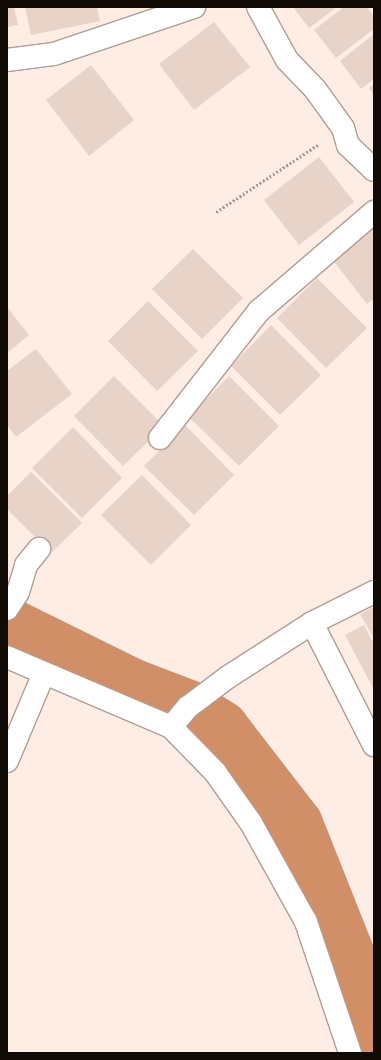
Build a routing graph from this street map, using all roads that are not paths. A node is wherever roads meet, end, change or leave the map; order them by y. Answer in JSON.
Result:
{"nodes":[{"id":1,"x":194,"y":7,"type":"edge"},
{"id":2,"x":258,"y":7,"type":"edge"},
{"id":3,"x":7,"y":60,"type":"edge"},
{"id":4,"x":374,"y":170,"type":"edge"},
{"id":5,"x":374,"y":212,"type":"edge"},
{"id":6,"x":160,"y":438,"type":"dead end"},
{"id":7,"x":39,"y":549,"type":"dead end"},
{"id":8,"x":374,"y":592,"type":"edge"},
{"id":9,"x":13,"y":600,"type":"edge"},
{"id":10,"x":312,"y":623,"type":"junction"},
{"id":11,"x":7,"y":657,"type":"edge"},
{"id":12,"x":44,"y":673,"type":"junction"},
{"id":13,"x":172,"y":727,"type":"junction"},
{"id":14,"x":374,"y":745,"type":"edge"},
{"id":15,"x":7,"y":761,"type":"edge"},
{"id":16,"x":350,"y":1053,"type":"edge"}],
"edges":[{"from":1,"to":3,"type":"street"},
{"from":2,"to":4,"type":"street"},
{"from":5,"to":6,"type":"street"},
{"from":7,"to":9,"type":"street"},
{"from":8,"to":10,"type":"street"},
{"from":10,"to":13,"type":"street"},
{"from":10,"to":14,"type":"street"},
{"from":11,"to":12,"type":"street"},
{"from":12,"to":13,"type":"street"},
{"from":12,"to":15,"type":"street"},
{"from":13,"to":16,"type":"street"}]}
